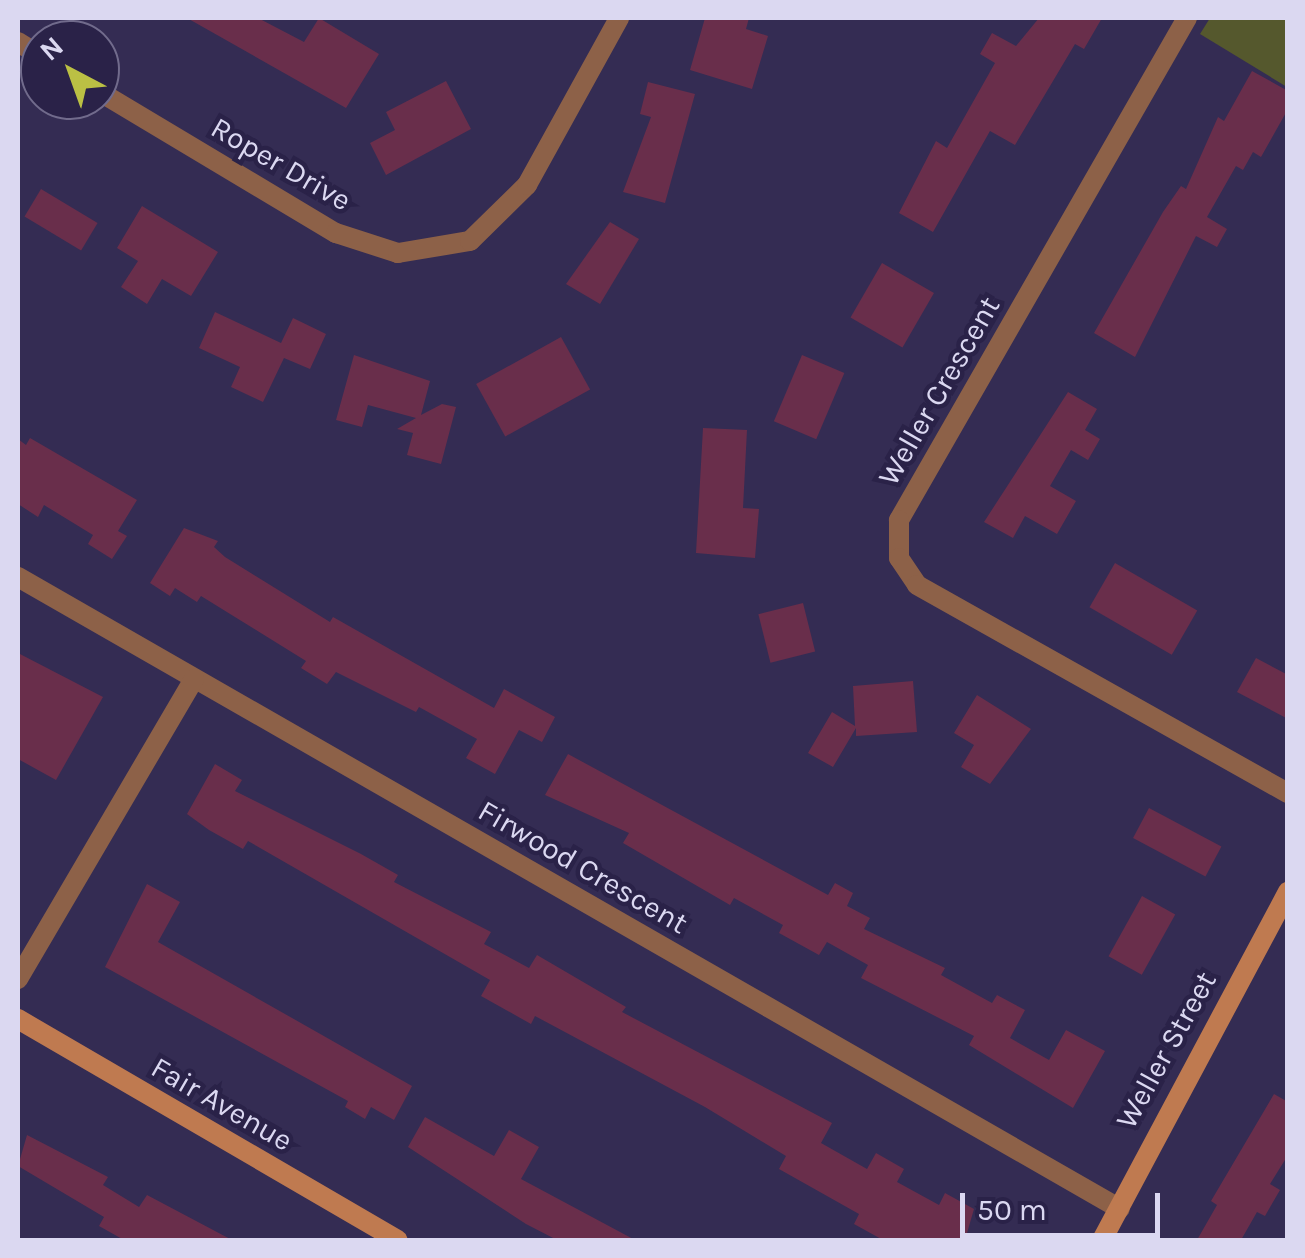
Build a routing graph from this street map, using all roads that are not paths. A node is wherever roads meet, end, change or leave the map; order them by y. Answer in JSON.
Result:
{"nodes":[{"id":1,"x":620,"y":18,"type":"edge"},
{"id":2,"x":1187,"y":18,"type":"edge"},
{"id":3,"x":120,"y":104,"type":"edge"},
{"id":4,"x":18,"y":577,"type":"edge"},
{"id":5,"x":194,"y":679,"type":"junction"},
{"id":6,"x":1288,"y":792,"type":"edge"},
{"id":7,"x":1288,"y":891,"type":"edge"},
{"id":8,"x":18,"y":979,"type":"edge"},
{"id":9,"x":18,"y":1019,"type":"edge"},
{"id":10,"x":1120,"y":1209,"type":"junction"},
{"id":11,"x":397,"y":1240,"type":"edge"},
{"id":12,"x":1102,"y":1240,"type":"edge"}],
"edges":[{"from":1,"to":3,"type":"street","name":"Roper Drive"},
{"from":2,"to":6,"type":"street","name":"Weller Crescent"},
{"from":4,"to":5,"type":"street","name":"Firwood Crescent"},
{"from":5,"to":8,"type":"street"},
{"from":5,"to":10,"type":"street","name":"Firwood Crescent"},
{"from":7,"to":10,"type":"street","name":"Weller Street"},
{"from":9,"to":11,"type":"street","name":"Fair Avenue"},
{"from":10,"to":12,"type":"street","name":"Weller Street"}]}
